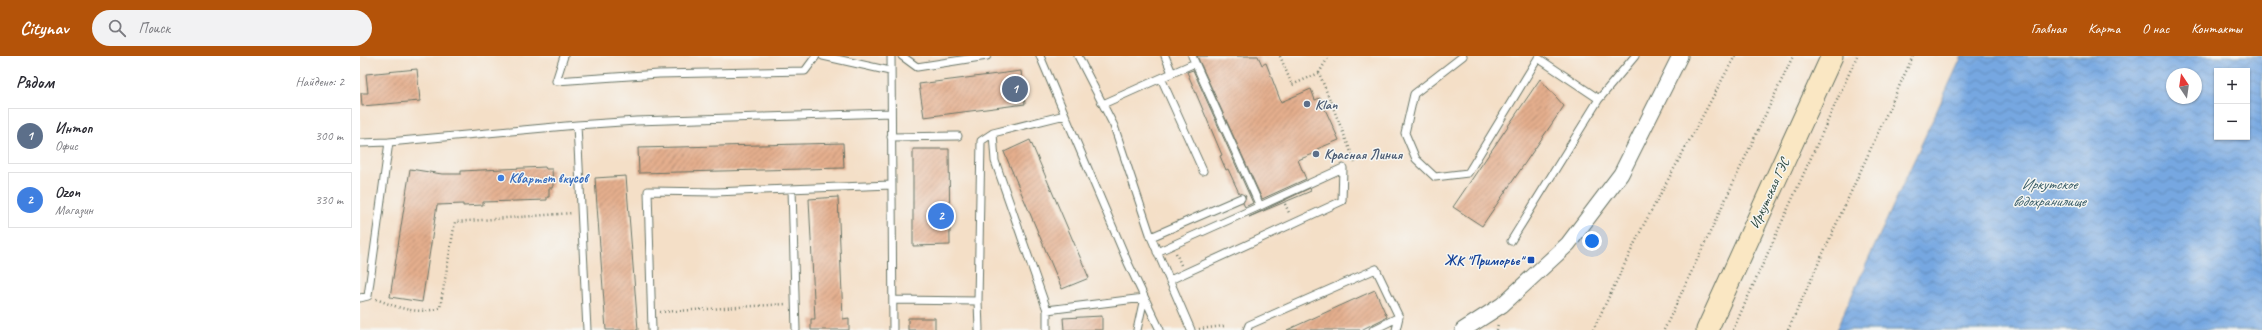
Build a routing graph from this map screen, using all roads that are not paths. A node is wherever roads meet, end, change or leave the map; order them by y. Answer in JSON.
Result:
{"nodes":[{"id":1,"x":564,"y":56,"type":"edge"},
{"id":2,"x":816,"y":56,"type":"edge"},
{"id":3,"x":823,"y":56,"type":"edge"},
{"id":4,"x":891,"y":56,"type":"edge"},
{"id":5,"x":902,"y":56,"type":"edge"},
{"id":6,"x":987,"y":56,"type":"edge"},
{"id":7,"x":1040,"y":56,"type":"edge"},
{"id":8,"x":1078,"y":56,"type":"edge"},
{"id":9,"x":1165,"y":56,"type":"edge"},
{"id":10,"x":1464,"y":56,"type":"edge"},
{"id":11,"x":1635,"y":56,"type":"edge"},
{"id":12,"x":1680,"y":56,"type":"edge"},
{"id":13,"x":1832,"y":56,"type":"edge"},
{"id":14,"x":1194,"y":59,"type":"edge"},
{"id":15,"x":890,"y":70,"type":"junction"},
{"id":16,"x":1172,"y":73,"type":"junction"},
{"id":17,"x":1161,"y":78,"type":"junction"},
{"id":18,"x":1599,"y":99,"type":"junction"},
{"id":19,"x":1103,"y":104,"type":"junction"},
{"id":20,"x":890,"y":113,"type":"junction"},
{"id":21,"x":1065,"y":115,"type":"junction"},
{"id":22,"x":577,"y":125,"type":"junction"},
{"id":23,"x":992,"y":133,"type":"junction"},
{"id":24,"x":958,"y":136,"type":"dead end"},
{"id":25,"x":891,"y":137,"type":"junction"},
{"id":26,"x":389,"y":142,"type":"junction"},
{"id":27,"x":360,"y":143,"type":"edge"},
{"id":28,"x":1203,"y":171,"type":"dead end"},
{"id":29,"x":891,"y":185,"type":"junction"},
{"id":30,"x":792,"y":189,"type":"junction"},
{"id":31,"x":1241,"y":198,"type":"dead end"},
{"id":32,"x":1260,"y":206,"type":"junction"},
{"id":33,"x":1151,"y":237,"type":"junction"},
{"id":34,"x":1511,"y":241,"type":"dead end"},
{"id":35,"x":1157,"y":252,"type":"junction"},
{"id":36,"x":1170,"y":280,"type":"junction"},
{"id":37,"x":360,"y":298,"type":"edge"},
{"id":38,"x":1144,"y":298,"type":"junction"},
{"id":39,"x":893,"y":300,"type":"junction"},
{"id":40,"x":978,"y":301,"type":"junction"},
{"id":41,"x":1047,"y":310,"type":"junction"},
{"id":42,"x":1399,"y":318,"type":"junction"},
{"id":43,"x":586,"y":330,"type":"edge"},
{"id":44,"x":652,"y":330,"type":"edge"},
{"id":45,"x":796,"y":330,"type":"edge"},
{"id":46,"x":893,"y":330,"type":"edge"},
{"id":47,"x":979,"y":330,"type":"edge"},
{"id":48,"x":1047,"y":330,"type":"edge"},
{"id":49,"x":1137,"y":330,"type":"edge"},
{"id":50,"x":1160,"y":330,"type":"edge"},
{"id":51,"x":1191,"y":330,"type":"edge"},
{"id":52,"x":1247,"y":330,"type":"edge"},
{"id":53,"x":1373,"y":330,"type":"edge"},
{"id":54,"x":1396,"y":330,"type":"edge"},
{"id":55,"x":1463,"y":330,"type":"edge"},
{"id":56,"x":1707,"y":330,"type":"edge"}],
"edges":[{"from":1,"to":2,"type":"lane"},
{"from":3,"to":15,"type":"lane"},
{"from":4,"to":15,"type":"lane"},
{"from":5,"to":6,"type":"lane"},
{"from":7,"to":21,"type":"lane"},
{"from":8,"to":19,"type":"lane"},
{"from":9,"to":16,"type":"lane"},
{"from":10,"to":18,"type":"lane"},
{"from":11,"to":18,"type":"lane"},
{"from":12,"to":55,"type":"street"},
{"from":13,"to":56,"type":"main road","name":"Иркутская ГЭС"},
{"from":14,"to":16,"type":"lane"},
{"from":14,"to":32,"type":"lane"},
{"from":15,"to":20,"type":"lane"},
{"from":16,"to":17,"type":"lane"},
{"from":17,"to":19,"type":"lane"},
{"from":17,"to":28,"type":"lane"},
{"from":18,"to":34,"type":"lane"},
{"from":19,"to":33,"type":"lane"},
{"from":20,"to":22,"type":"lane"},
{"from":20,"to":25,"type":"lane"},
{"from":21,"to":23,"type":"lane"},
{"from":21,"to":38,"type":"lane"},
{"from":22,"to":26,"type":"lane"},
{"from":22,"to":43,"type":"lane"},
{"from":23,"to":40,"type":"lane"},
{"from":23,"to":41,"type":"lane"},
{"from":24,"to":25,"type":"lane"},
{"from":25,"to":29,"type":"lane"},
{"from":26,"to":27,"type":"lane"},
{"from":26,"to":37,"type":"lane"},
{"from":29,"to":30,"type":"lane"},
{"from":29,"to":39,"type":"lane"},
{"from":30,"to":44,"type":"lane"},
{"from":30,"to":45,"type":"lane"},
{"from":31,"to":33,"type":"lane"},
{"from":32,"to":35,"type":"lane"},
{"from":32,"to":36,"type":"lane"},
{"from":33,"to":35,"type":"lane"},
{"from":35,"to":36,"type":"lane"},
{"from":36,"to":51,"type":"lane"},
{"from":38,"to":41,"type":"lane"},
{"from":38,"to":49,"type":"lane"},
{"from":38,"to":50,"type":"lane"},
{"from":39,"to":40,"type":"lane"},
{"from":39,"to":46,"type":"lane"},
{"from":40,"to":47,"type":"lane"},
{"from":41,"to":48,"type":"lane"},
{"from":42,"to":52,"type":"lane"},
{"from":42,"to":53,"type":"lane"},
{"from":42,"to":54,"type":"lane"}]}
